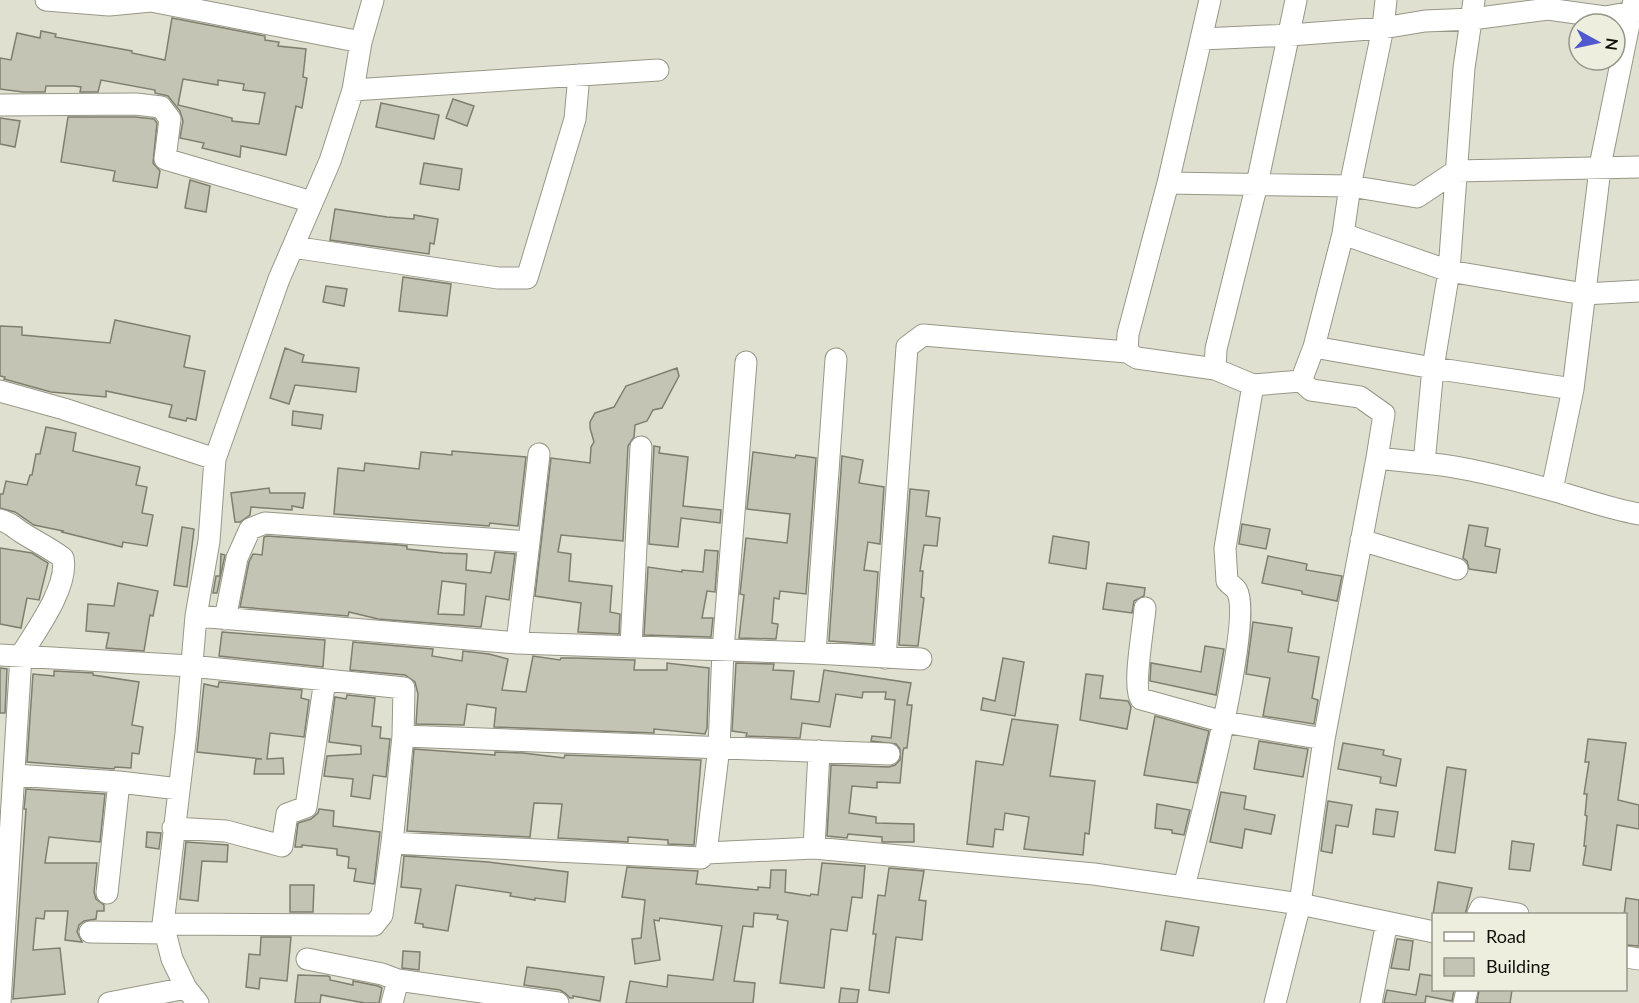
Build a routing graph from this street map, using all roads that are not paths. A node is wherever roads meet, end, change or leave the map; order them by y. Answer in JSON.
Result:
{"nodes":[{"id":1,"x":46,"y":0,"type":"edge"},
{"id":2,"x":373,"y":0,"type":"edge"},
{"id":3,"x":1210,"y":0,"type":"edge"},
{"id":4,"x":1296,"y":0,"type":"edge"},
{"id":5,"x":1386,"y":0,"type":"edge"},
{"id":6,"x":109,"y":2,"type":"edge"},
{"id":7,"x":1549,"y":4,"type":"edge"},
{"id":8,"x":1635,"y":8,"type":"edge"},
{"id":9,"x":1473,"y":10,"type":"edge"},
{"id":10,"x":1383,"y":28,"type":"junction"},
{"id":11,"x":1290,"y":35,"type":"junction"},
{"id":12,"x":1202,"y":39,"type":"junction"},
{"id":13,"x":361,"y":42,"type":"junction"},
{"id":14,"x":658,"y":70,"type":"dead end"},
{"id":15,"x":579,"y":75,"type":"junction"},
{"id":16,"x":353,"y":90,"type":"junction"},
{"id":17,"x":0,"y":105,"type":"edge"},
{"id":18,"x":1639,"y":168,"type":"edge"},
{"id":19,"x":1600,"y":170,"type":"junction"},
{"id":20,"x":1456,"y":171,"type":"junction"},
{"id":21,"x":1168,"y":183,"type":"junction"},
{"id":22,"x":1257,"y":184,"type":"junction"},
{"id":23,"x":1350,"y":186,"type":"junction"},
{"id":24,"x":312,"y":202,"type":"junction"},
{"id":25,"x":1343,"y":234,"type":"junction"},
{"id":26,"x":293,"y":247,"type":"junction"},
{"id":27,"x":1449,"y":271,"type":"junction"},
{"id":28,"x":1639,"y":291,"type":"edge"},
{"id":29,"x":1584,"y":294,"type":"junction"},
{"id":30,"x":1314,"y":347,"type":"junction"},
{"id":31,"x":1127,"y":352,"type":"junction"},
{"id":32,"x":836,"y":358,"type":"dead end"},
{"id":33,"x":746,"y":362,"type":"dead end"},
{"id":34,"x":1215,"y":369,"type":"junction"},
{"id":35,"x":1433,"y":369,"type":"junction"},
{"id":36,"x":1301,"y":381,"type":"junction"},
{"id":37,"x":1253,"y":385,"type":"junction"},
{"id":38,"x":1573,"y":389,"type":"junction"},
{"id":39,"x":0,"y":391,"type":"edge"},
{"id":40,"x":641,"y":447,"type":"dead end"},
{"id":41,"x":539,"y":454,"type":"dead end"},
{"id":42,"x":1377,"y":458,"type":"junction"},
{"id":43,"x":215,"y":459,"type":"junction"},
{"id":44,"x":1424,"y":463,"type":"junction"},
{"id":45,"x":1552,"y":490,"type":"junction"},
{"id":46,"x":1639,"y":514,"type":"edge"},
{"id":47,"x":0,"y":520,"type":"edge"},
{"id":48,"x":245,"y":540,"type":"junction"},
{"id":49,"x":1361,"y":540,"type":"junction"},
{"id":50,"x":209,"y":541,"type":"junction"},
{"id":51,"x":529,"y":542,"type":"junction"},
{"id":52,"x":1457,"y":569,"type":"dead end"},
{"id":53,"x":1146,"y":608,"type":"dead end"},
{"id":54,"x":196,"y":616,"type":"junction"},
{"id":55,"x":225,"y":619,"type":"junction"},
{"id":56,"x":517,"y":643,"type":"junction"},
{"id":57,"x":631,"y":646,"type":"junction"},
{"id":58,"x":723,"y":650,"type":"junction"},
{"id":59,"x":815,"y":653,"type":"junction"},
{"id":60,"x":0,"y":655,"type":"edge"},
{"id":61,"x":21,"y":655,"type":"junction"},
{"id":62,"x":885,"y":658,"type":"junction"},
{"id":63,"x":921,"y":659,"type":"dead end"},
{"id":64,"x":191,"y":666,"type":"junction"},
{"id":65,"x":325,"y":680,"type":"junction"},
{"id":66,"x":1224,"y":722,"type":"junction"},
{"id":67,"x":403,"y":736,"type":"junction"},
{"id":68,"x":1324,"y":739,"type":"junction"},
{"id":69,"x":719,"y":747,"type":"junction"},
{"id":70,"x":819,"y":752,"type":"junction"},
{"id":71,"x":889,"y":754,"type":"dead end"},
{"id":72,"x":14,"y":775,"type":"junction"},
{"id":73,"x":119,"y":782,"type":"junction"},
{"id":74,"x":179,"y":789,"type":"junction"},
{"id":75,"x":173,"y":828,"type":"junction"},
{"id":76,"x":393,"y":843,"type":"junction"},
{"id":77,"x":814,"y":848,"type":"junction"},
{"id":78,"x":706,"y":854,"type":"junction"},
{"id":79,"x":4,"y":856,"type":"edge"},
{"id":80,"x":1184,"y":887,"type":"junction"},
{"id":81,"x":107,"y":893,"type":"dead end"},
{"id":82,"x":1300,"y":904,"type":"junction"},
{"id":83,"x":1479,"y":913,"type":"edge"},
{"id":84,"x":1508,"y":913,"type":"edge"},
{"id":85,"x":1387,"y":922,"type":"junction"},
{"id":86,"x":164,"y":928,"type":"junction"},
{"id":87,"x":90,"y":932,"type":"dead end"},
{"id":88,"x":1432,"y":932,"type":"edge"},
{"id":89,"x":2,"y":948,"type":"edge"},
{"id":90,"x":307,"y":959,"type":"dead end"},
{"id":91,"x":398,"y":980,"type":"junction"},
{"id":92,"x":192,"y":996,"type":"edge"},
{"id":93,"x":0,"y":1003,"type":"edge"},
{"id":94,"x":109,"y":1003,"type":"edge"},
{"id":95,"x":392,"y":1003,"type":"edge"},
{"id":96,"x":558,"y":1003,"type":"edge"},
{"id":97,"x":1275,"y":1003,"type":"edge"},
{"id":98,"x":1371,"y":1003,"type":"edge"}],
"edges":[{"from":1,"to":6,"type":"street"},
{"from":2,"to":13,"type":"street"},
{"from":3,"to":12,"type":"street"},
{"from":4,"to":11,"type":"street"},
{"from":5,"to":10,"type":"street"},
{"from":6,"to":13,"type":"street"},
{"from":7,"to":8,"type":"street"},
{"from":7,"to":9,"type":"street"},
{"from":8,"to":19,"type":"street"},
{"from":9,"to":10,"type":"street"},
{"from":9,"to":20,"type":"street"},
{"from":10,"to":11,"type":"street"},
{"from":10,"to":23,"type":"street"},
{"from":11,"to":12,"type":"street"},
{"from":11,"to":22,"type":"street"},
{"from":12,"to":21,"type":"street"},
{"from":13,"to":16,"type":"street"},
{"from":14,"to":15,"type":"street"},
{"from":15,"to":16,"type":"street"},
{"from":15,"to":26,"type":"street"},
{"from":16,"to":24,"type":"street"},
{"from":17,"to":24,"type":"street"},
{"from":18,"to":19,"type":"street"},
{"from":19,"to":20,"type":"street"},
{"from":19,"to":29,"type":"street"},
{"from":20,"to":23,"type":"street"},
{"from":20,"to":27,"type":"street"},
{"from":21,"to":22,"type":"street"},
{"from":21,"to":31,"type":"street"},
{"from":22,"to":23,"type":"street"},
{"from":22,"to":34,"type":"street"},
{"from":23,"to":25,"type":"street"},
{"from":24,"to":26,"type":"street"},
{"from":25,"to":27,"type":"street"},
{"from":25,"to":30,"type":"street"},
{"from":26,"to":43,"type":"street"},
{"from":27,"to":29,"type":"street"},
{"from":27,"to":35,"type":"street"},
{"from":28,"to":29,"type":"street"},
{"from":29,"to":38,"type":"street"},
{"from":30,"to":35,"type":"street"},
{"from":30,"to":36,"type":"street"},
{"from":31,"to":34,"type":"street"},
{"from":31,"to":62,"type":"street"},
{"from":32,"to":59,"type":"street"},
{"from":33,"to":58,"type":"street"},
{"from":34,"to":37,"type":"street"},
{"from":35,"to":38,"type":"street"},
{"from":35,"to":44,"type":"street"},
{"from":36,"to":37,"type":"street"},
{"from":36,"to":42,"type":"street"},
{"from":37,"to":66,"type":"street"},
{"from":38,"to":45,"type":"street"},
{"from":39,"to":43,"type":"street"},
{"from":40,"to":57,"type":"street"},
{"from":41,"to":51,"type":"street"},
{"from":42,"to":44,"type":"street"},
{"from":42,"to":49,"type":"street"},
{"from":43,"to":50,"type":"street"},
{"from":44,"to":45,"type":"street"},
{"from":45,"to":46,"type":"street"},
{"from":47,"to":61,"type":"street"},
{"from":48,"to":50,"type":"street"},
{"from":48,"to":51,"type":"street"},
{"from":48,"to":55,"type":"street"},
{"from":49,"to":52,"type":"street"},
{"from":49,"to":68,"type":"street"},
{"from":50,"to":54,"type":"street"},
{"from":51,"to":56,"type":"street"},
{"from":53,"to":66,"type":"street"},
{"from":54,"to":55,"type":"street"},
{"from":54,"to":64,"type":"street"},
{"from":55,"to":56,"type":"street"},
{"from":56,"to":57,"type":"street"},
{"from":57,"to":58,"type":"street"},
{"from":58,"to":59,"type":"street"},
{"from":58,"to":69,"type":"street"},
{"from":59,"to":62,"type":"street"},
{"from":60,"to":61,"type":"street"},
{"from":61,"to":64,"type":"street"},
{"from":61,"to":72,"type":"street"},
{"from":62,"to":63,"type":"street"},
{"from":64,"to":65,"type":"street"},
{"from":64,"to":74,"type":"street"},
{"from":65,"to":67,"type":"street"},
{"from":65,"to":75,"type":"street"},
{"from":66,"to":68,"type":"street"},
{"from":66,"to":80,"type":"street"},
{"from":67,"to":69,"type":"street"},
{"from":67,"to":76,"type":"street"},
{"from":68,"to":82,"type":"street"},
{"from":69,"to":70,"type":"street"},
{"from":69,"to":78,"type":"street"},
{"from":70,"to":71,"type":"street"},
{"from":70,"to":77,"type":"street"},
{"from":72,"to":73,"type":"street"},
{"from":72,"to":79,"type":"street"},
{"from":73,"to":74,"type":"street"},
{"from":73,"to":81,"type":"street"},
{"from":74,"to":75,"type":"street"},
{"from":75,"to":86,"type":"street"},
{"from":76,"to":78,"type":"street"},
{"from":76,"to":86,"type":"street"},
{"from":77,"to":78,"type":"street"},
{"from":77,"to":80,"type":"street"},
{"from":79,"to":89,"type":"street"},
{"from":80,"to":82,"type":"street"},
{"from":82,"to":85,"type":"street"},
{"from":82,"to":97,"type":"street"},
{"from":83,"to":84,"type":"street"},
{"from":85,"to":88,"type":"street"},
{"from":85,"to":98,"type":"street"},
{"from":86,"to":87,"type":"street"},
{"from":86,"to":92,"type":"street"},
{"from":89,"to":93,"type":"street"},
{"from":90,"to":91,"type":"street"},
{"from":91,"to":95,"type":"street"},
{"from":91,"to":96,"type":"street"},
{"from":92,"to":94,"type":"street"}]}
